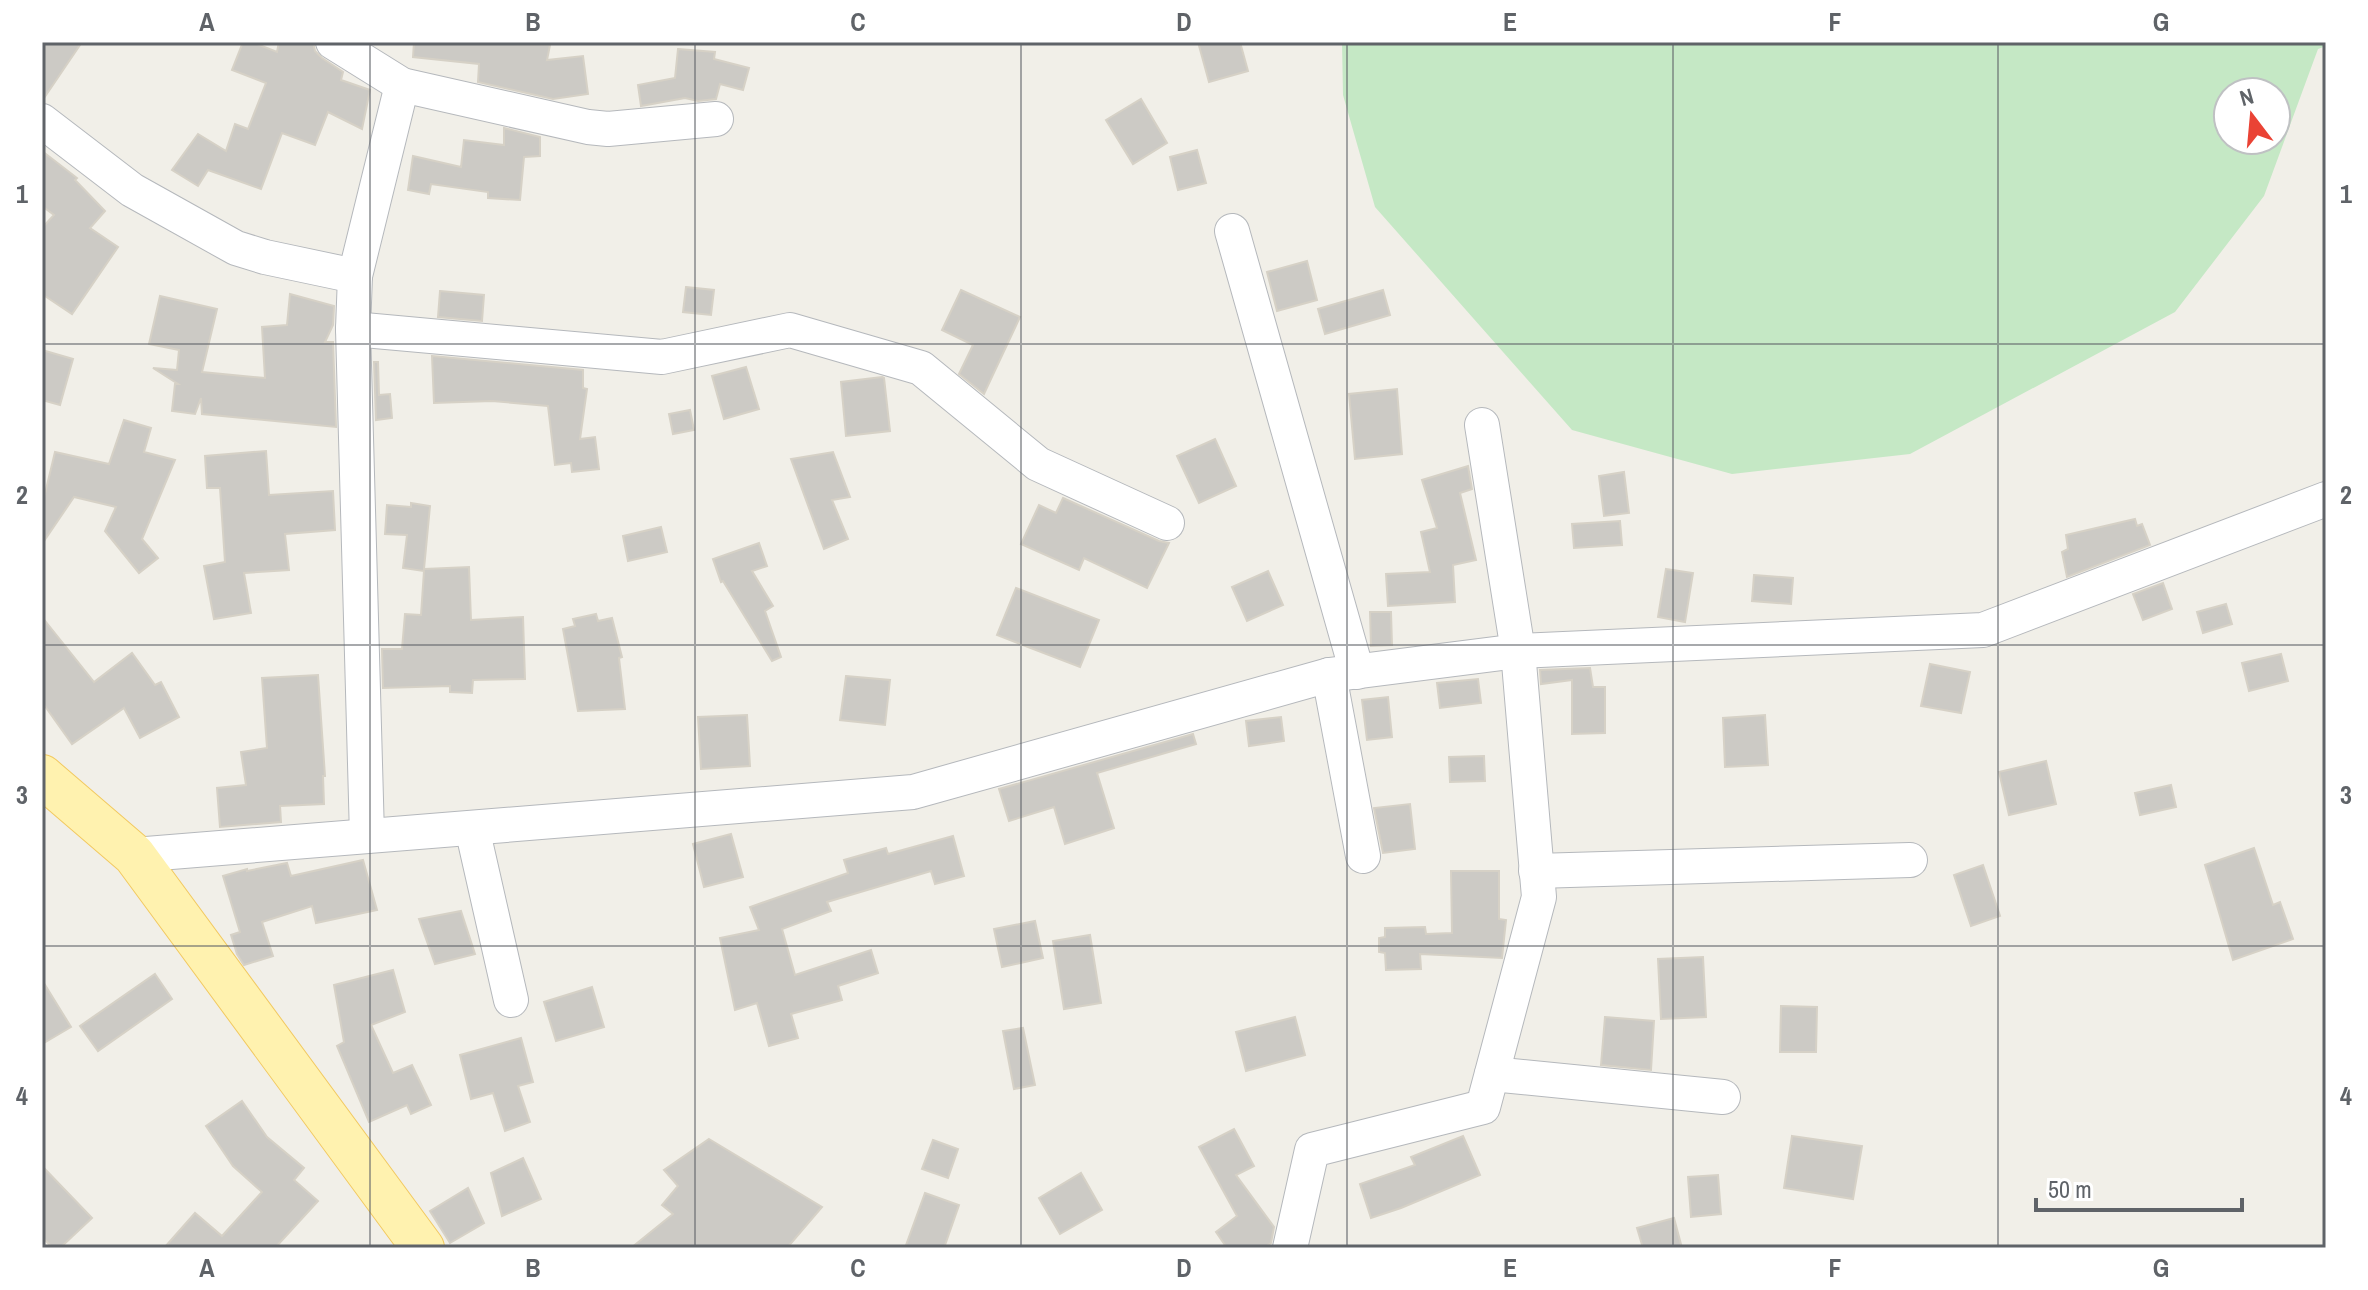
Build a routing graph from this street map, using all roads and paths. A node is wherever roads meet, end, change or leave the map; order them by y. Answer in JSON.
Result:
{"nodes":[{"id":1,"x":333,"y":42,"type":"edge"},
{"id":2,"x":402,"y":85,"type":"junction"},
{"id":3,"x":716,"y":119,"type":"dead end"},
{"id":4,"x":42,"y":121,"type":"edge"},
{"id":5,"x":1232,"y":231,"type":"dead end"},
{"id":6,"x":355,"y":276,"type":"junction"},
{"id":7,"x":353,"y":329,"type":"junction"},
{"id":8,"x":1482,"y":425,"type":"dead end"},
{"id":9,"x":2326,"y":499,"type":"edge"},
{"id":10,"x":1167,"y":523,"type":"dead end"},
{"id":11,"x":1518,"y":651,"type":"junction"},
{"id":12,"x":1343,"y":673,"type":"junction"},
{"id":13,"x":42,"y":776,"type":"edge"},
{"id":14,"x":472,"y":828,"type":"junction"},
{"id":15,"x":367,"y":836,"type":"junction"},
{"id":16,"x":134,"y":855,"type":"junction"},
{"id":17,"x":1363,"y":856,"type":"dead end"},
{"id":18,"x":1910,"y":860,"type":"dead end"},
{"id":19,"x":1536,"y":871,"type":"junction"},
{"id":20,"x":511,"y":1000,"type":"dead end"},
{"id":21,"x":1492,"y":1074,"type":"junction"},
{"id":22,"x":1723,"y":1097,"type":"dead end"},
{"id":23,"x":423,"y":1248,"type":"edge"},
{"id":24,"x":1290,"y":1248,"type":"edge"}],
"edges":[{"from":1,"to":2,"type":"street"},
{"from":2,"to":3,"type":"street"},
{"from":2,"to":6,"type":"street"},
{"from":4,"to":6,"type":"street"},
{"from":5,"to":12,"type":"street"},
{"from":6,"to":7,"type":"street"},
{"from":7,"to":10,"type":"street"},
{"from":7,"to":15,"type":"street"},
{"from":8,"to":11,"type":"street"},
{"from":9,"to":11,"type":"street"},
{"from":11,"to":12,"type":"street"},
{"from":11,"to":19,"type":"street"},
{"from":12,"to":14,"type":"street"},
{"from":12,"to":17,"type":"street"},
{"from":13,"to":16,"type":"main road"},
{"from":14,"to":15,"type":"street"},
{"from":14,"to":20,"type":"street"},
{"from":15,"to":16,"type":"street"},
{"from":16,"to":23,"type":"main road"},
{"from":18,"to":19,"type":"street"},
{"from":19,"to":21,"type":"street"},
{"from":21,"to":22,"type":"street"},
{"from":21,"to":24,"type":"street"}]}
